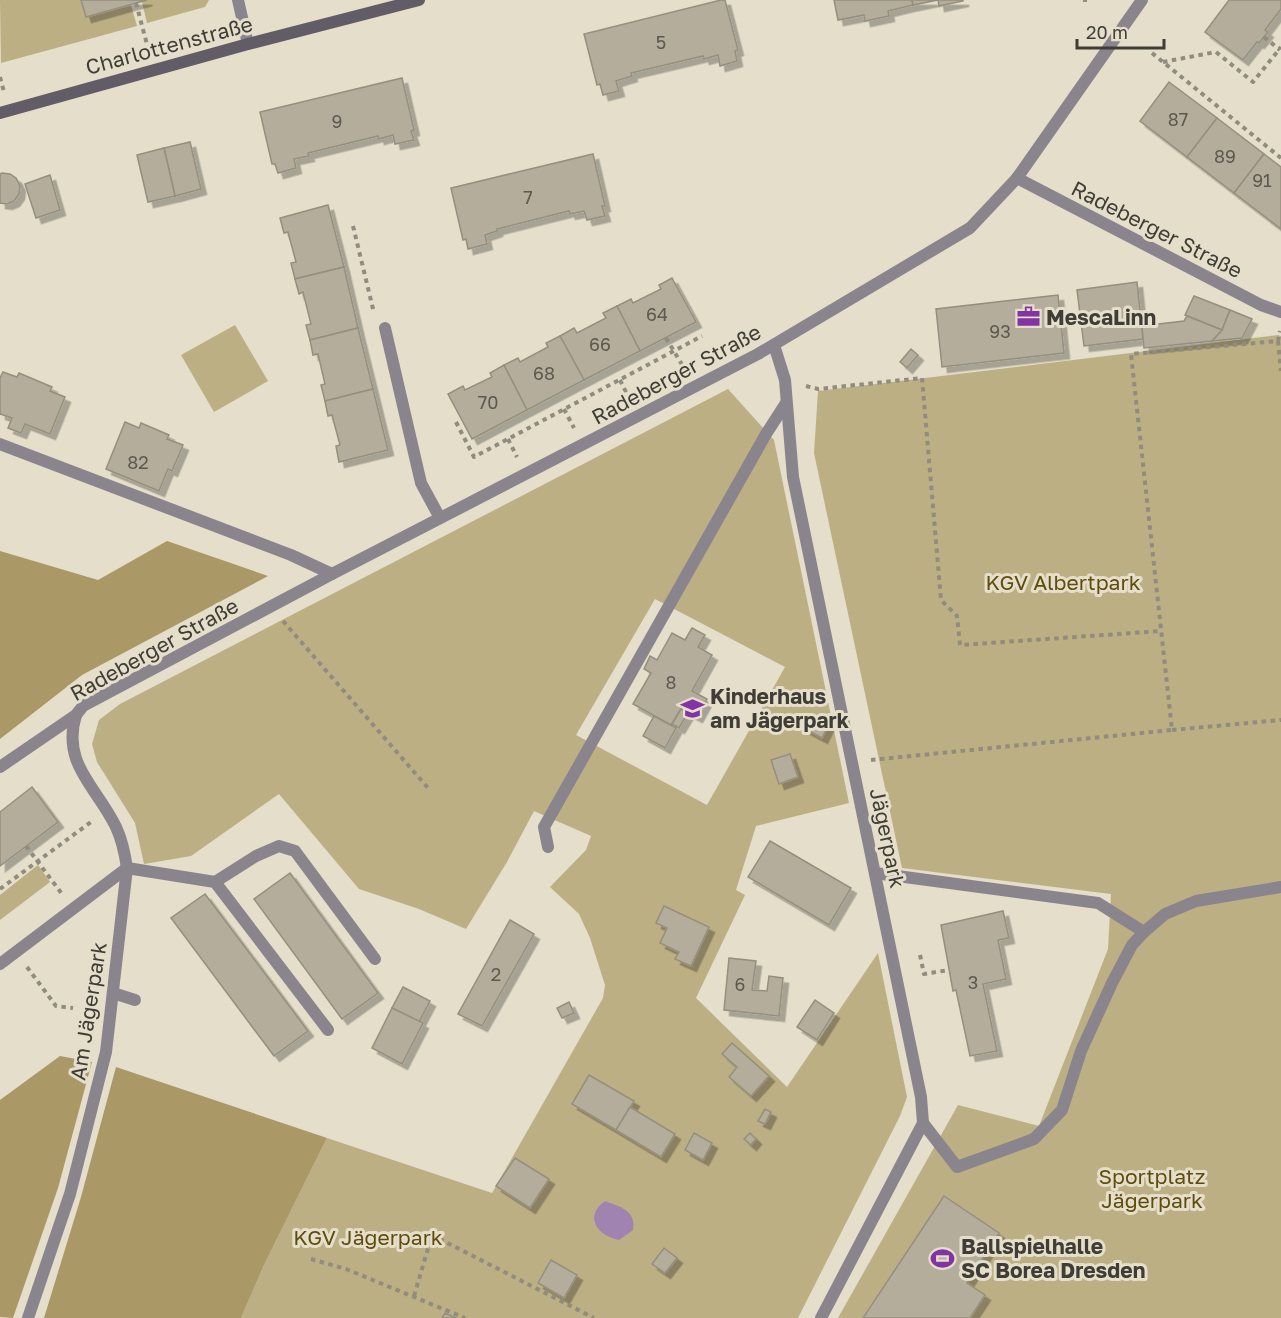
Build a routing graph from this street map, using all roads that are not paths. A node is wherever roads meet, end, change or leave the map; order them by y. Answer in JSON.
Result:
{"nodes":[{"id":1,"x":238,"y":0,"type":"edge"},
{"id":2,"x":419,"y":0,"type":"edge"},
{"id":3,"x":1142,"y":0,"type":"edge"},
{"id":4,"x":248,"y":44,"type":"junction"},
{"id":5,"x":0,"y":113,"type":"edge"},
{"id":6,"x":1017,"y":178,"type":"junction"},
{"id":7,"x":1281,"y":312,"type":"edge"},
{"id":8,"x":385,"y":328,"type":"road end"},
{"id":9,"x":774,"y":345,"type":"junction"},
{"id":10,"x":786,"y":403,"type":"junction"},
{"id":11,"x":0,"y":444,"type":"edge"},
{"id":12,"x":440,"y":518,"type":"junction"},
{"id":13,"x":332,"y":574,"type":"junction"},
{"id":14,"x":76,"y":715,"type":"junction"},
{"id":15,"x":0,"y":767,"type":"edge"},
{"id":16,"x":548,"y":847,"type":"dead end"},
{"id":17,"x":127,"y":868,"type":"junction"},
{"id":18,"x":875,"y":873,"type":"junction"},
{"id":19,"x":215,"y":882,"type":"junction"},
{"id":20,"x":1281,"y":887,"type":"edge"},
{"id":21,"x":1144,"y":932,"type":"junction"},
{"id":22,"x":375,"y":959,"type":"dead end"},
{"id":23,"x":0,"y":964,"type":"edge"},
{"id":24,"x":113,"y":993,"type":"junction"},
{"id":25,"x":135,"y":1000,"type":"dead end"},
{"id":26,"x":328,"y":1030,"type":"dead end"},
{"id":27,"x":922,"y":1123,"type":"junction"},
{"id":28,"x":28,"y":1318,"type":"edge"},
{"id":29,"x":821,"y":1318,"type":"edge"}],
"edges":[{"from":1,"to":4,"type":"street"},
{"from":2,"to":4,"type":"street","name":"Charlottenstraße"},
{"from":3,"to":6,"type":"street","name":"Radeberger Straße"},
{"from":4,"to":5,"type":"street","name":"Charlottenstraße"},
{"from":6,"to":7,"type":"street","name":"Radeberger Straße"},
{"from":6,"to":9,"type":"street","name":"Radeberger Straße"},
{"from":8,"to":12,"type":"street"},
{"from":9,"to":10,"type":"street","name":"Jägerpark"},
{"from":9,"to":12,"type":"street","name":"Radeberger Straße"},
{"from":10,"to":16,"type":"street"},
{"from":10,"to":18,"type":"street","name":"Jägerpark"},
{"from":11,"to":13,"type":"street"},
{"from":12,"to":13,"type":"street","name":"Radeberger Straße"},
{"from":13,"to":14,"type":"street","name":"Radeberger Straße"},
{"from":14,"to":15,"type":"street","name":"Radeberger Straße"},
{"from":14,"to":17,"type":"street","name":"Am Jägerpark"},
{"from":17,"to":19,"type":"street"},
{"from":17,"to":23,"type":"street"},
{"from":17,"to":24,"type":"street","name":"Am Jägerpark"},
{"from":18,"to":21,"type":"street"},
{"from":18,"to":27,"type":"street","name":"Jägerpark"},
{"from":19,"to":22,"type":"street"},
{"from":19,"to":26,"type":"street"},
{"from":20,"to":21,"type":"street"},
{"from":21,"to":27,"type":"street"},
{"from":24,"to":25,"type":"street"},
{"from":24,"to":28,"type":"street","name":"Am Jägerpark"},
{"from":27,"to":29,"type":"street"}]}
